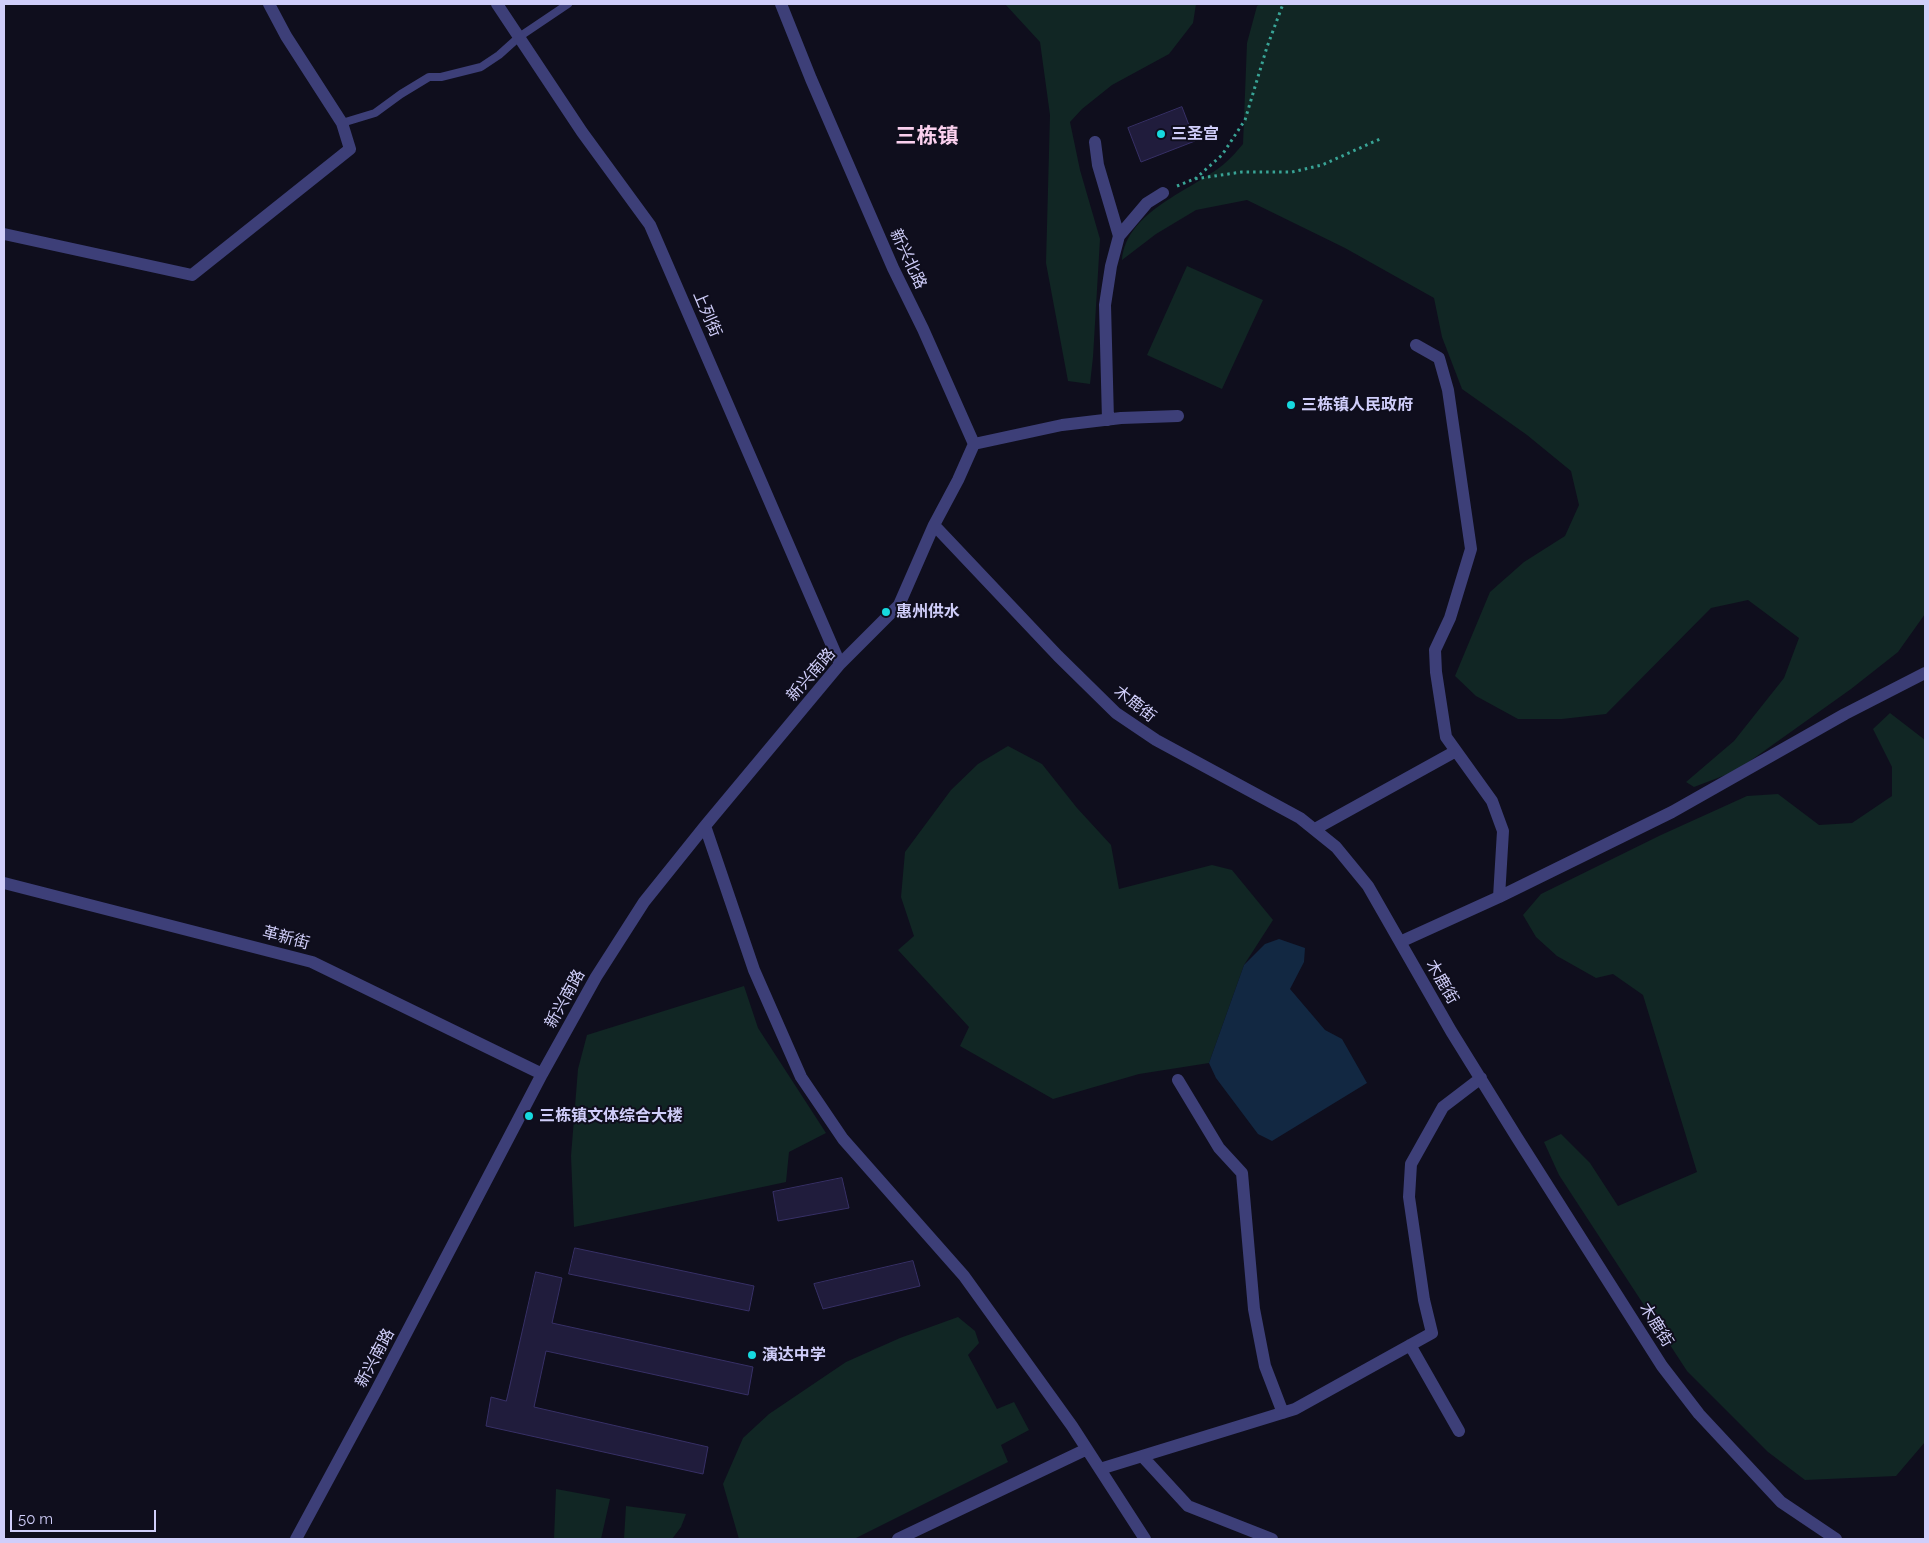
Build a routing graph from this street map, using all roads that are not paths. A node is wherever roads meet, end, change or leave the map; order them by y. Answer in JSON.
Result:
{"nodes":[{"id":1,"x":269,"y":4,"type":"edge"},
{"id":2,"x":497,"y":4,"type":"edge"},
{"id":3,"x":568,"y":4,"type":"edge"},
{"id":4,"x":781,"y":4,"type":"edge"},
{"id":5,"x":519,"y":38,"type":"junction"},
{"id":6,"x":342,"y":124,"type":"junction"},
{"id":7,"x":1095,"y":142,"type":"dead end"},
{"id":8,"x":1163,"y":192,"type":"road end"},
{"id":9,"x":4,"y":234,"type":"edge"},
{"id":10,"x":1119,"y":236,"type":"junction"},
{"id":11,"x":1416,"y":345,"type":"dead end"},
{"id":12,"x":1178,"y":416,"type":"dead end"},
{"id":13,"x":1108,"y":420,"type":"junction"},
{"id":14,"x":974,"y":444,"type":"junction"},
{"id":15,"x":934,"y":525,"type":"junction"},
{"id":16,"x":840,"y":664,"type":"junction"},
{"id":17,"x":1925,"y":673,"type":"edge"},
{"id":18,"x":1456,"y":751,"type":"junction"},
{"id":19,"x":705,"y":826,"type":"junction"},
{"id":20,"x":1315,"y":830,"type":"junction"},
{"id":21,"x":4,"y":883,"type":"edge"},
{"id":22,"x":1500,"y":897,"type":"junction"},
{"id":23,"x":1400,"y":942,"type":"junction"},
{"id":24,"x":542,"y":1074,"type":"junction"},
{"id":25,"x":1480,"y":1078,"type":"junction"},
{"id":26,"x":1178,"y":1080,"type":"dead end"},
{"id":27,"x":1410,"y":1345,"type":"junction"},
{"id":28,"x":1284,"y":1413,"type":"junction"},
{"id":29,"x":1460,"y":1431,"type":"dead end"},
{"id":30,"x":1086,"y":1449,"type":"junction"},
{"id":31,"x":1142,"y":1456,"type":"junction"},
{"id":32,"x":1100,"y":1470,"type":"junction"},
{"id":33,"x":296,"y":1539,"type":"edge"},
{"id":34,"x":898,"y":1539,"type":"edge"},
{"id":35,"x":1145,"y":1539,"type":"edge"},
{"id":36,"x":1272,"y":1539,"type":"edge"},
{"id":37,"x":1836,"y":1539,"type":"edge"}],
"edges":[{"from":1,"to":6,"type":"street"},
{"from":2,"to":5,"type":"street","name":"上列街"},
{"from":3,"to":5,"type":"lane"},
{"from":4,"to":14,"type":"street","name":"新兴北路"},
{"from":5,"to":6,"type":"lane"},
{"from":5,"to":16,"type":"street","name":"上列街"},
{"from":6,"to":9,"type":"street"},
{"from":7,"to":10,"type":"street"},
{"from":8,"to":10,"type":"street"},
{"from":10,"to":13,"type":"street"},
{"from":11,"to":18,"type":"street"},
{"from":12,"to":13,"type":"street"},
{"from":13,"to":14,"type":"street"},
{"from":14,"to":15,"type":"street"},
{"from":15,"to":16,"type":"street","name":"新兴南路"},
{"from":15,"to":20,"type":"street","name":"木鹿街"},
{"from":16,"to":19,"type":"street","name":"新兴南路"},
{"from":17,"to":22,"type":"street"},
{"from":18,"to":20,"type":"street"},
{"from":18,"to":22,"type":"street"},
{"from":19,"to":24,"type":"street","name":"新兴南路"},
{"from":19,"to":30,"type":"street"},
{"from":20,"to":23,"type":"street","name":"木鹿街"},
{"from":21,"to":24,"type":"street","name":"革新街"},
{"from":22,"to":23,"type":"street"},
{"from":23,"to":25,"type":"street","name":"木鹿街"},
{"from":24,"to":33,"type":"street","name":"新兴南路"},
{"from":25,"to":27,"type":"street"},
{"from":25,"to":37,"type":"street","name":"木鹿街"},
{"from":26,"to":28,"type":"street"},
{"from":27,"to":28,"type":"street"},
{"from":27,"to":29,"type":"street"},
{"from":28,"to":31,"type":"street"},
{"from":30,"to":32,"type":"street"},
{"from":30,"to":34,"type":"street"},
{"from":31,"to":32,"type":"street"},
{"from":31,"to":36,"type":"street"},
{"from":32,"to":35,"type":"street"}]}
